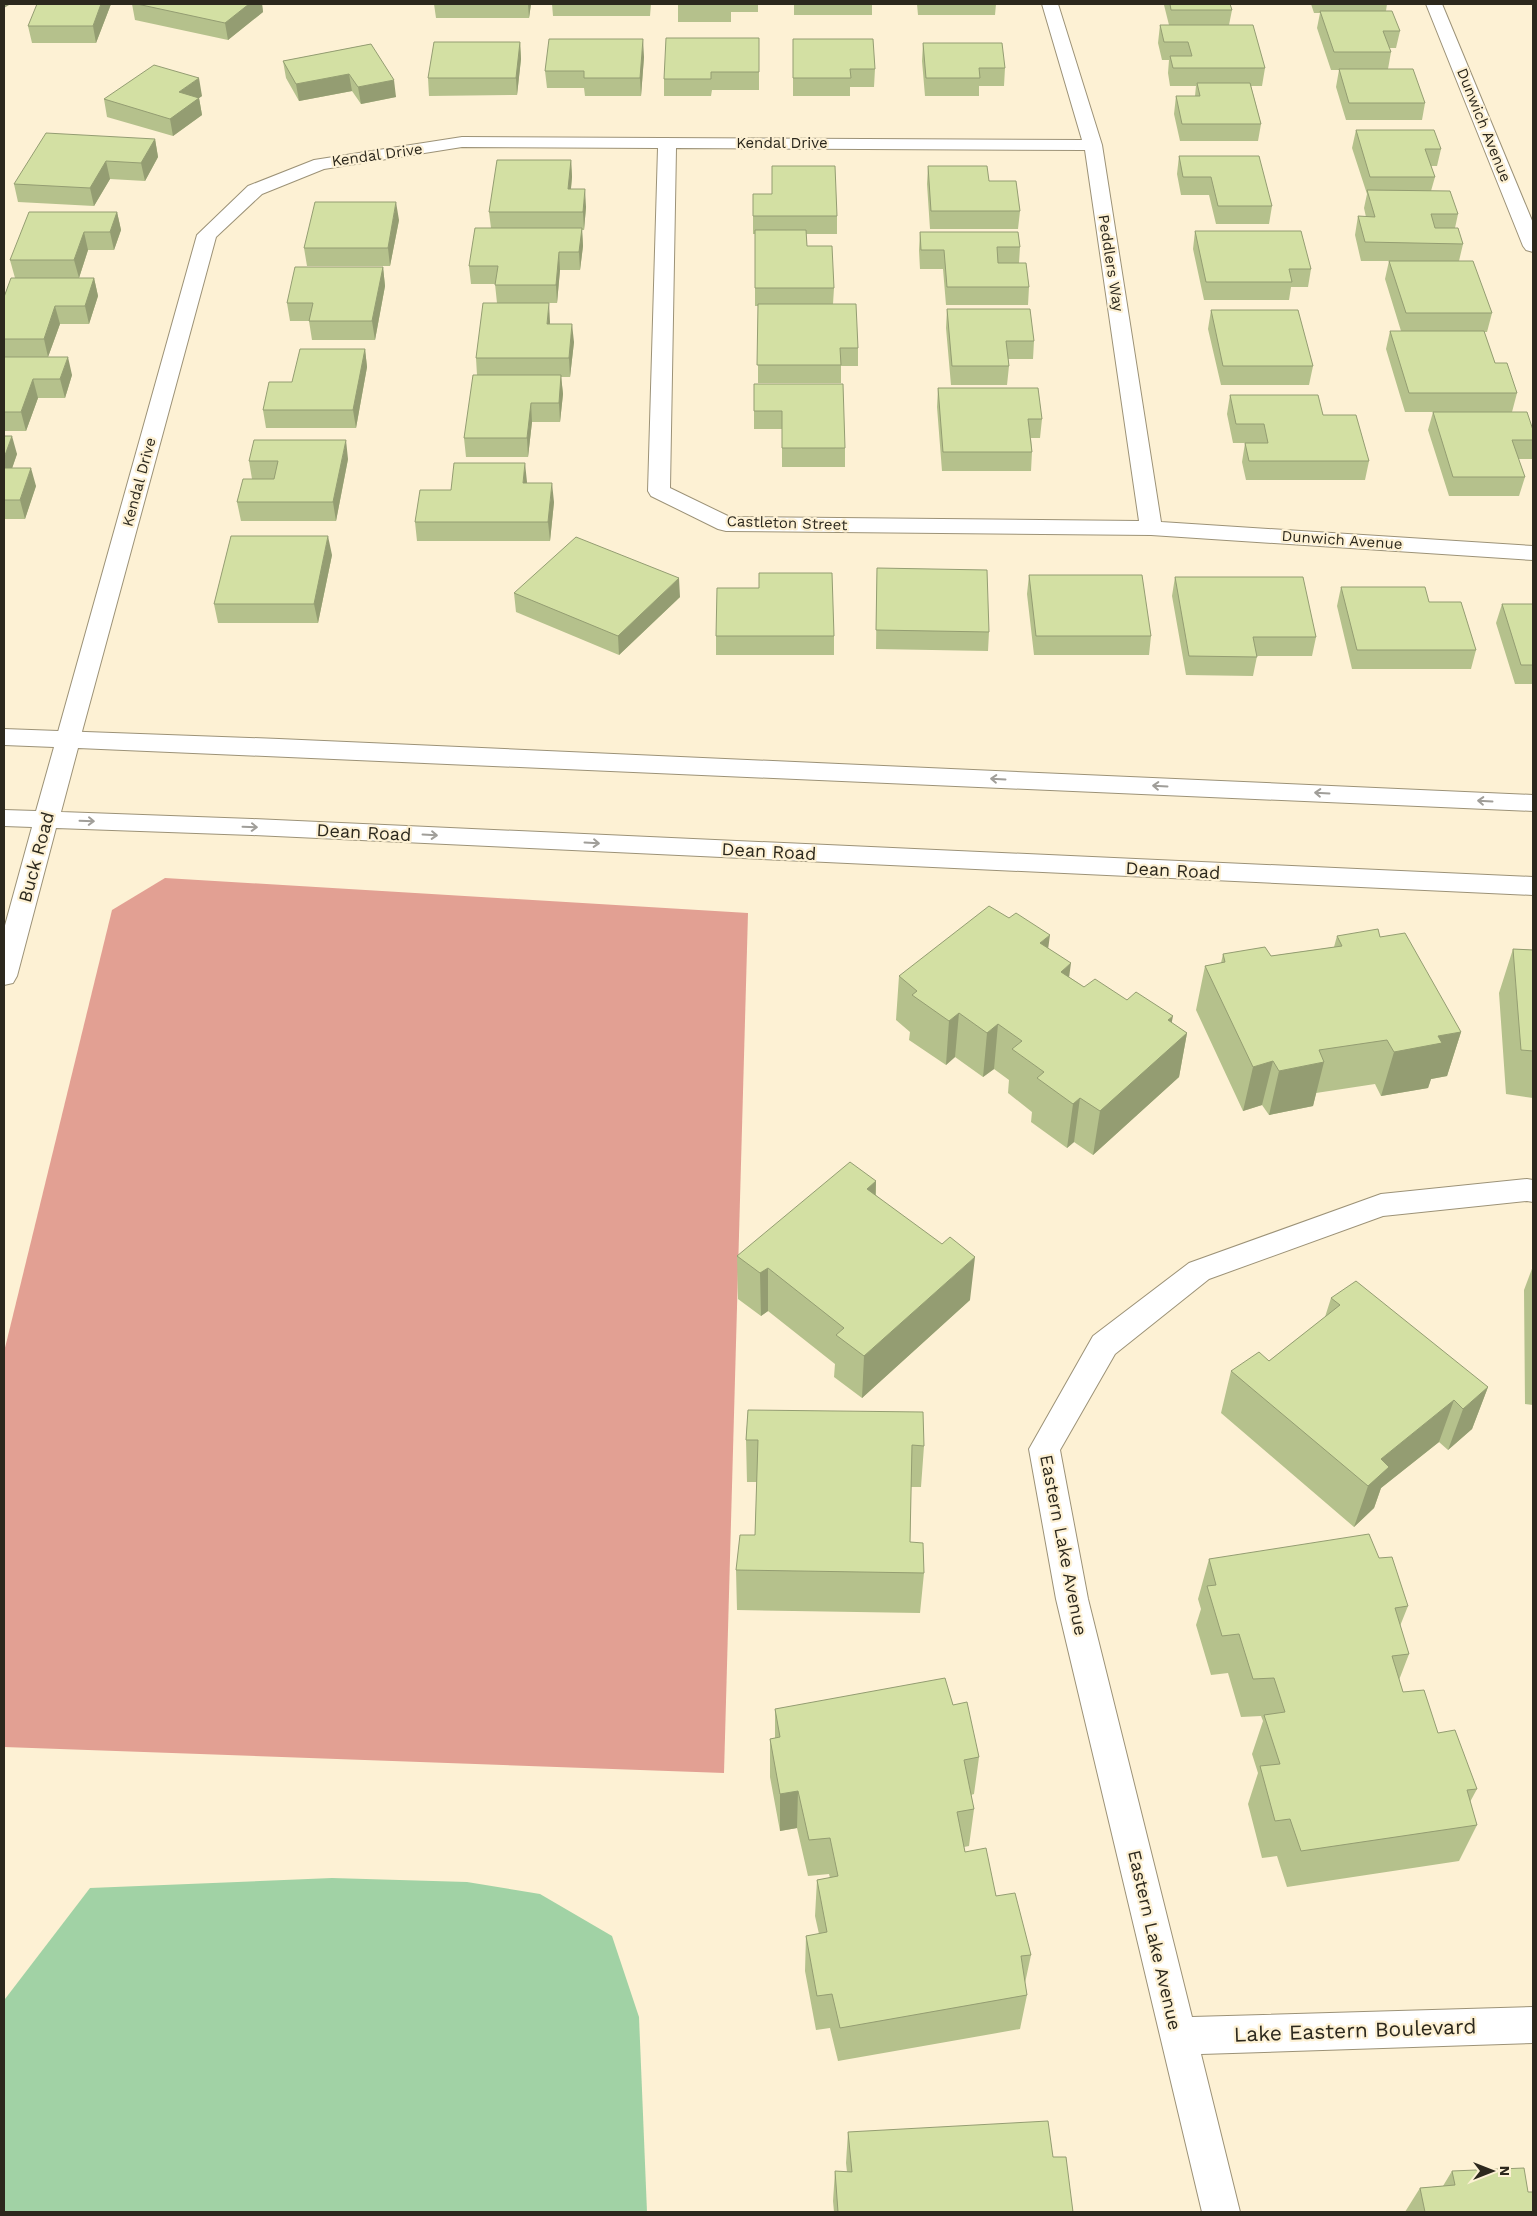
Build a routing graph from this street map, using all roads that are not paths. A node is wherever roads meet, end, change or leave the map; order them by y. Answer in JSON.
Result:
{"nodes":[{"id":1,"x":1050,"y":4,"type":"edge"},
{"id":2,"x":1434,"y":4,"type":"edge"},
{"id":3,"x":667,"y":142,"type":"junction"},
{"id":4,"x":1093,"y":145,"type":"junction"},
{"id":5,"x":1533,"y":246,"type":"edge"},
{"id":6,"x":1151,"y":528,"type":"junction"},
{"id":7,"x":1533,"y":553,"type":"edge"},
{"id":8,"x":4,"y":737,"type":"edge"},
{"id":9,"x":68,"y":739,"type":"junction"},
{"id":10,"x":1533,"y":803,"type":"edge"},
{"id":11,"x":4,"y":818,"type":"edge"},
{"id":12,"x":47,"y":820,"type":"junction"},
{"id":13,"x":1533,"y":886,"type":"edge"},
{"id":14,"x":4,"y":976,"type":"edge"},
{"id":15,"x":1533,"y":1191,"type":"edge"},
{"id":16,"x":1533,"y":2025,"type":"edge"},
{"id":17,"x":1177,"y":2036,"type":"junction"},
{"id":18,"x":1221,"y":2212,"type":"edge"}],
"edges":[{"from":1,"to":4,"type":"street","name":"Peddlers Way"},
{"from":2,"to":5,"type":"street","name":"Dunwich Avenue"},
{"from":3,"to":4,"type":"street","name":"Kendal Drive"},
{"from":3,"to":6,"type":"street","name":"Castleton Street"},
{"from":3,"to":9,"type":"street","name":"Kendal Drive"},
{"from":4,"to":6,"type":"street","name":"Peddlers Way"},
{"from":6,"to":7,"type":"street","name":"Dunwich Avenue"},
{"from":8,"to":9,"type":"street"},
{"from":10,"to":9,"type":"street","one_way":true},
{"from":9,"to":12,"type":"street","name":"Buck Road"},
{"from":11,"to":12,"type":"street","name":"Dean Road"},
{"from":12,"to":13,"type":"street","name":"Dean Road","one_way":true},
{"from":12,"to":14,"type":"street","name":"Buck Road"},
{"from":15,"to":17,"type":"street","name":"Eastern Lake Avenue"},
{"from":16,"to":17,"type":"street","name":"Lake Eastern Boulevard"},
{"from":17,"to":18,"type":"street","name":"Eastern Lake Avenue"}]}
